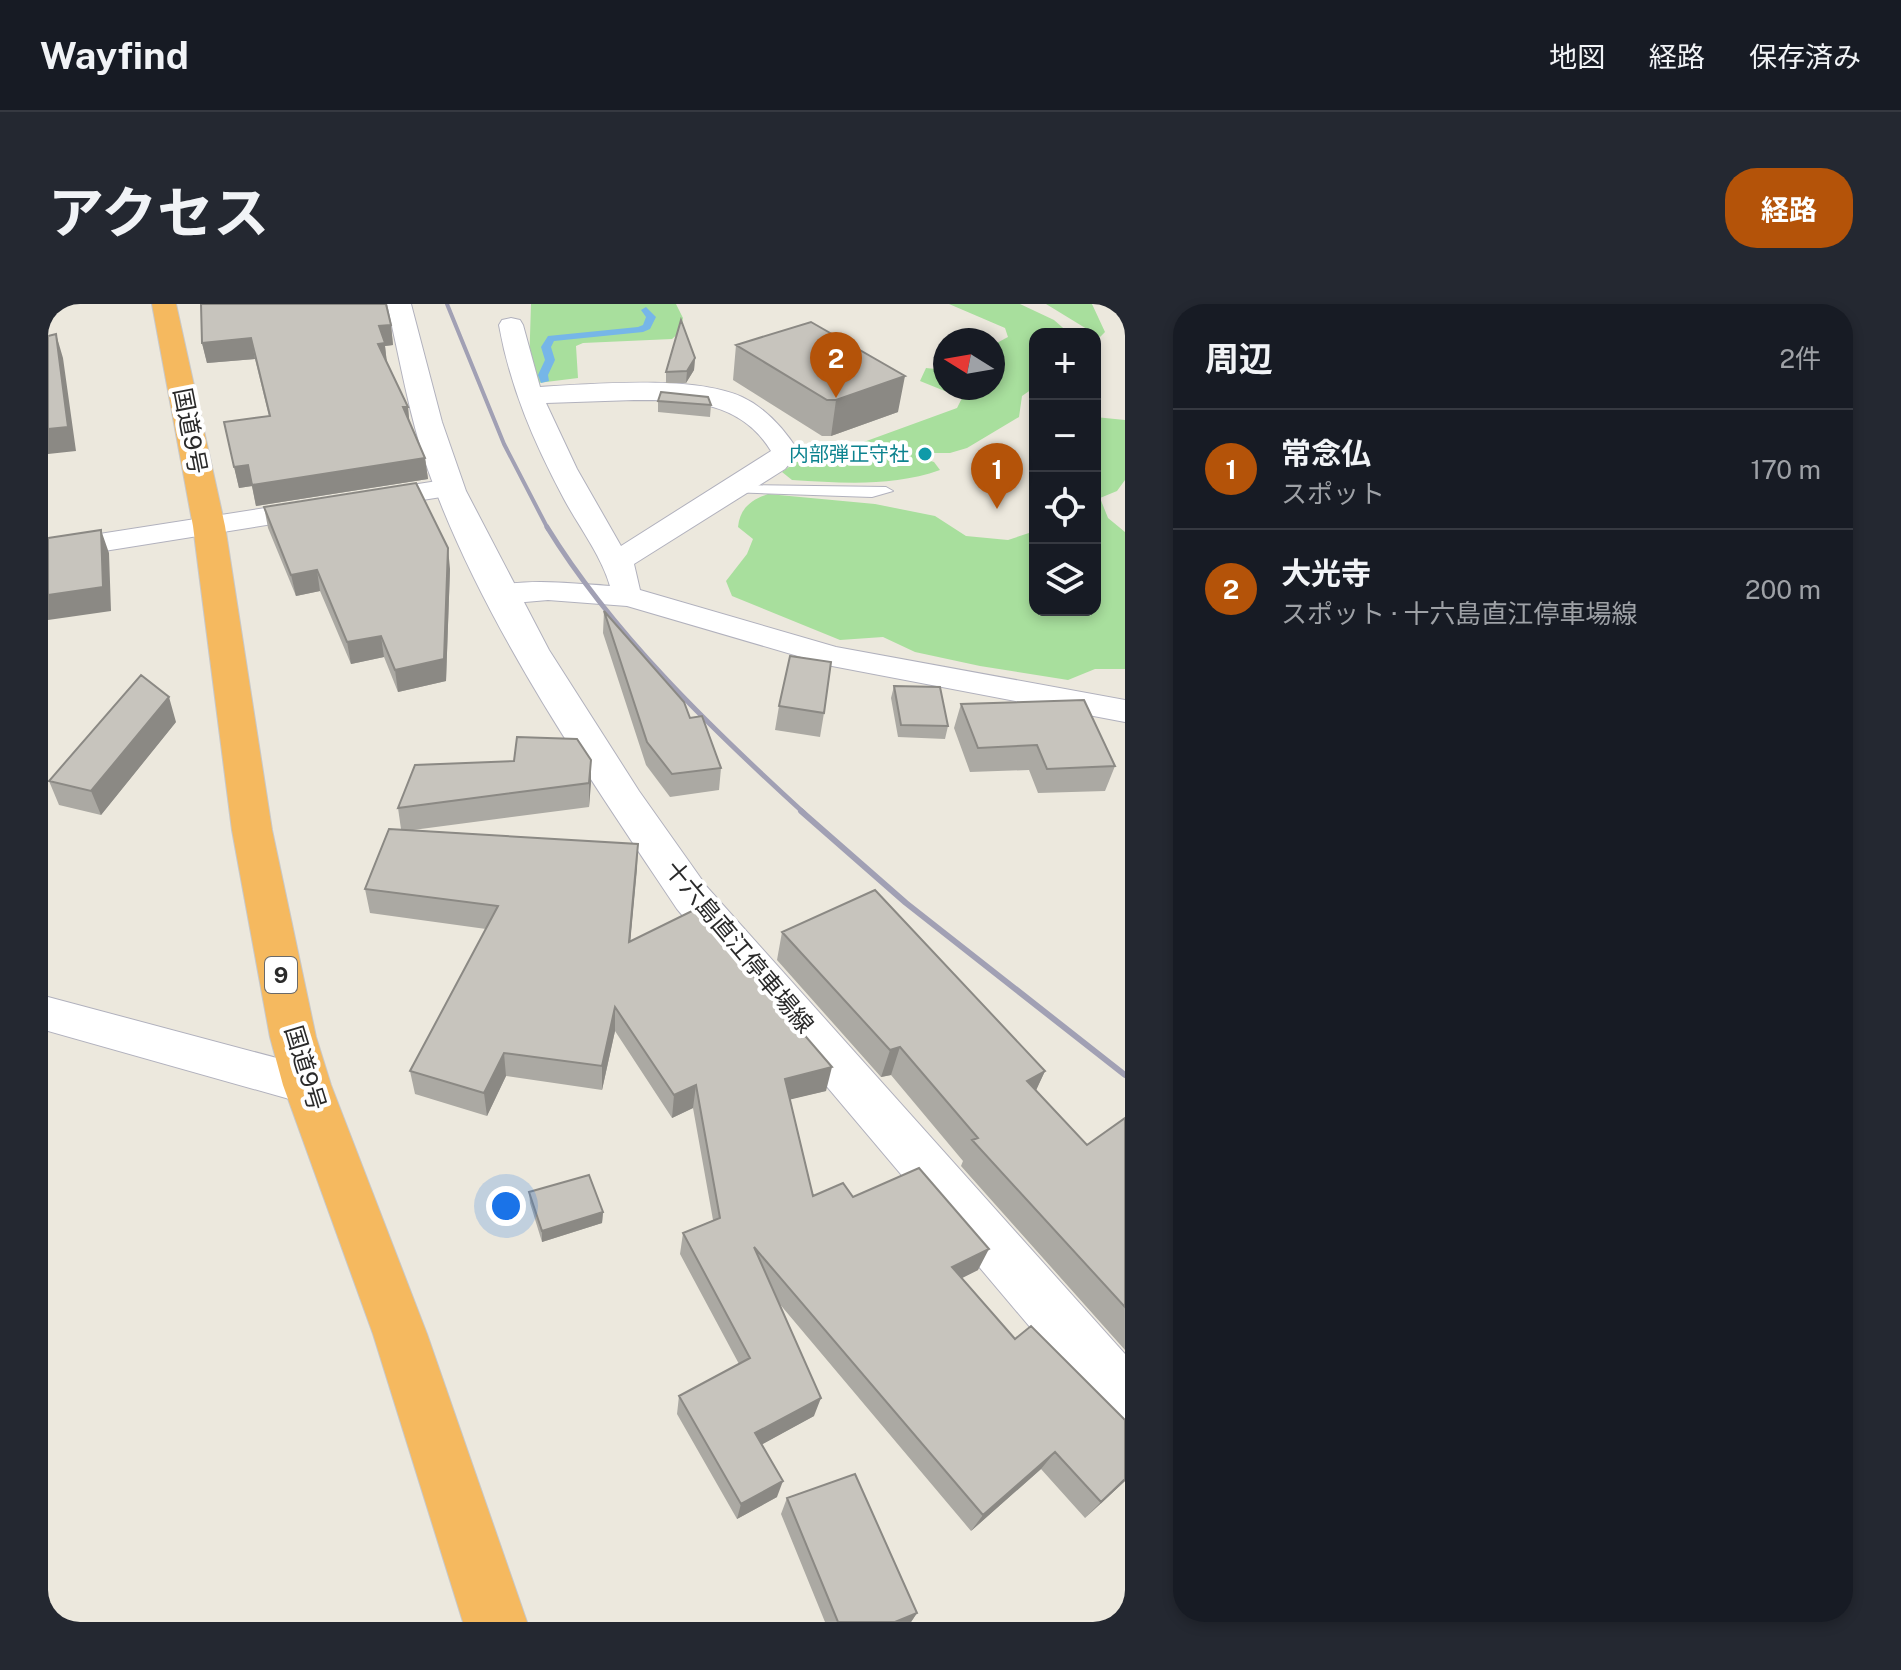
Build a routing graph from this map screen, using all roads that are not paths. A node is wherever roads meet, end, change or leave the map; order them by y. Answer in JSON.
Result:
{"nodes":[{"id":1,"x":164,"y":304,"type":"edge"},
{"id":2,"x":399,"y":304,"type":"edge"},
{"id":3,"x":502,"y":318,"type":"dead end"},
{"id":4,"x":719,"y":373,"type":"dead end"},
{"id":5,"x":697,"y":395,"type":"junction"},
{"id":6,"x":530,"y":396,"type":"junction"},
{"id":7,"x":450,"y":488,"type":"junction"},
{"id":8,"x":734,"y":489,"type":"junction"},
{"id":9,"x":886,"y":491,"type":"dead end"},
{"id":10,"x":209,"y":526,"type":"junction"},
{"id":11,"x":48,"y":551,"type":"edge"},
{"id":12,"x":618,"y":561,"type":"junction"},
{"id":13,"x":501,"y":594,"type":"junction"},
{"id":14,"x":629,"y":597,"type":"junction"},
{"id":15,"x":1125,"y":711,"type":"edge"},
{"id":16,"x":48,"y":1014,"type":"edge"},
{"id":17,"x":307,"y":1085,"type":"junction"},
{"id":18,"x":1125,"y":1396,"type":"edge"},
{"id":19,"x":495,"y":1622,"type":"edge"}],
"edges":[{"from":1,"to":10,"type":"highway","name":"国道9号","number":"9"},
{"from":2,"to":7,"type":"main road","name":"十六島直江停車場線"},
{"from":3,"to":6,"type":"street"},
{"from":4,"to":5,"type":"street"},
{"from":5,"to":6,"type":"street"},
{"from":5,"to":8,"type":"street"},
{"from":6,"to":12,"type":"street"},
{"from":7,"to":10,"type":"street"},
{"from":7,"to":13,"type":"main road","name":"十六島直江停車場線"},
{"from":8,"to":9,"type":"lane"},
{"from":8,"to":12,"type":"street"},
{"from":10,"to":11,"type":"street"},
{"from":10,"to":17,"type":"highway","name":"国道9号","number":"9"},
{"from":12,"to":14,"type":"street"},
{"from":13,"to":14,"type":"street"},
{"from":13,"to":18,"type":"main road","name":"十六島直江停車場線"},
{"from":14,"to":15,"type":"street"},
{"from":16,"to":17,"type":"street"},
{"from":17,"to":19,"type":"highway","name":"国道9号","number":"9"}]}
